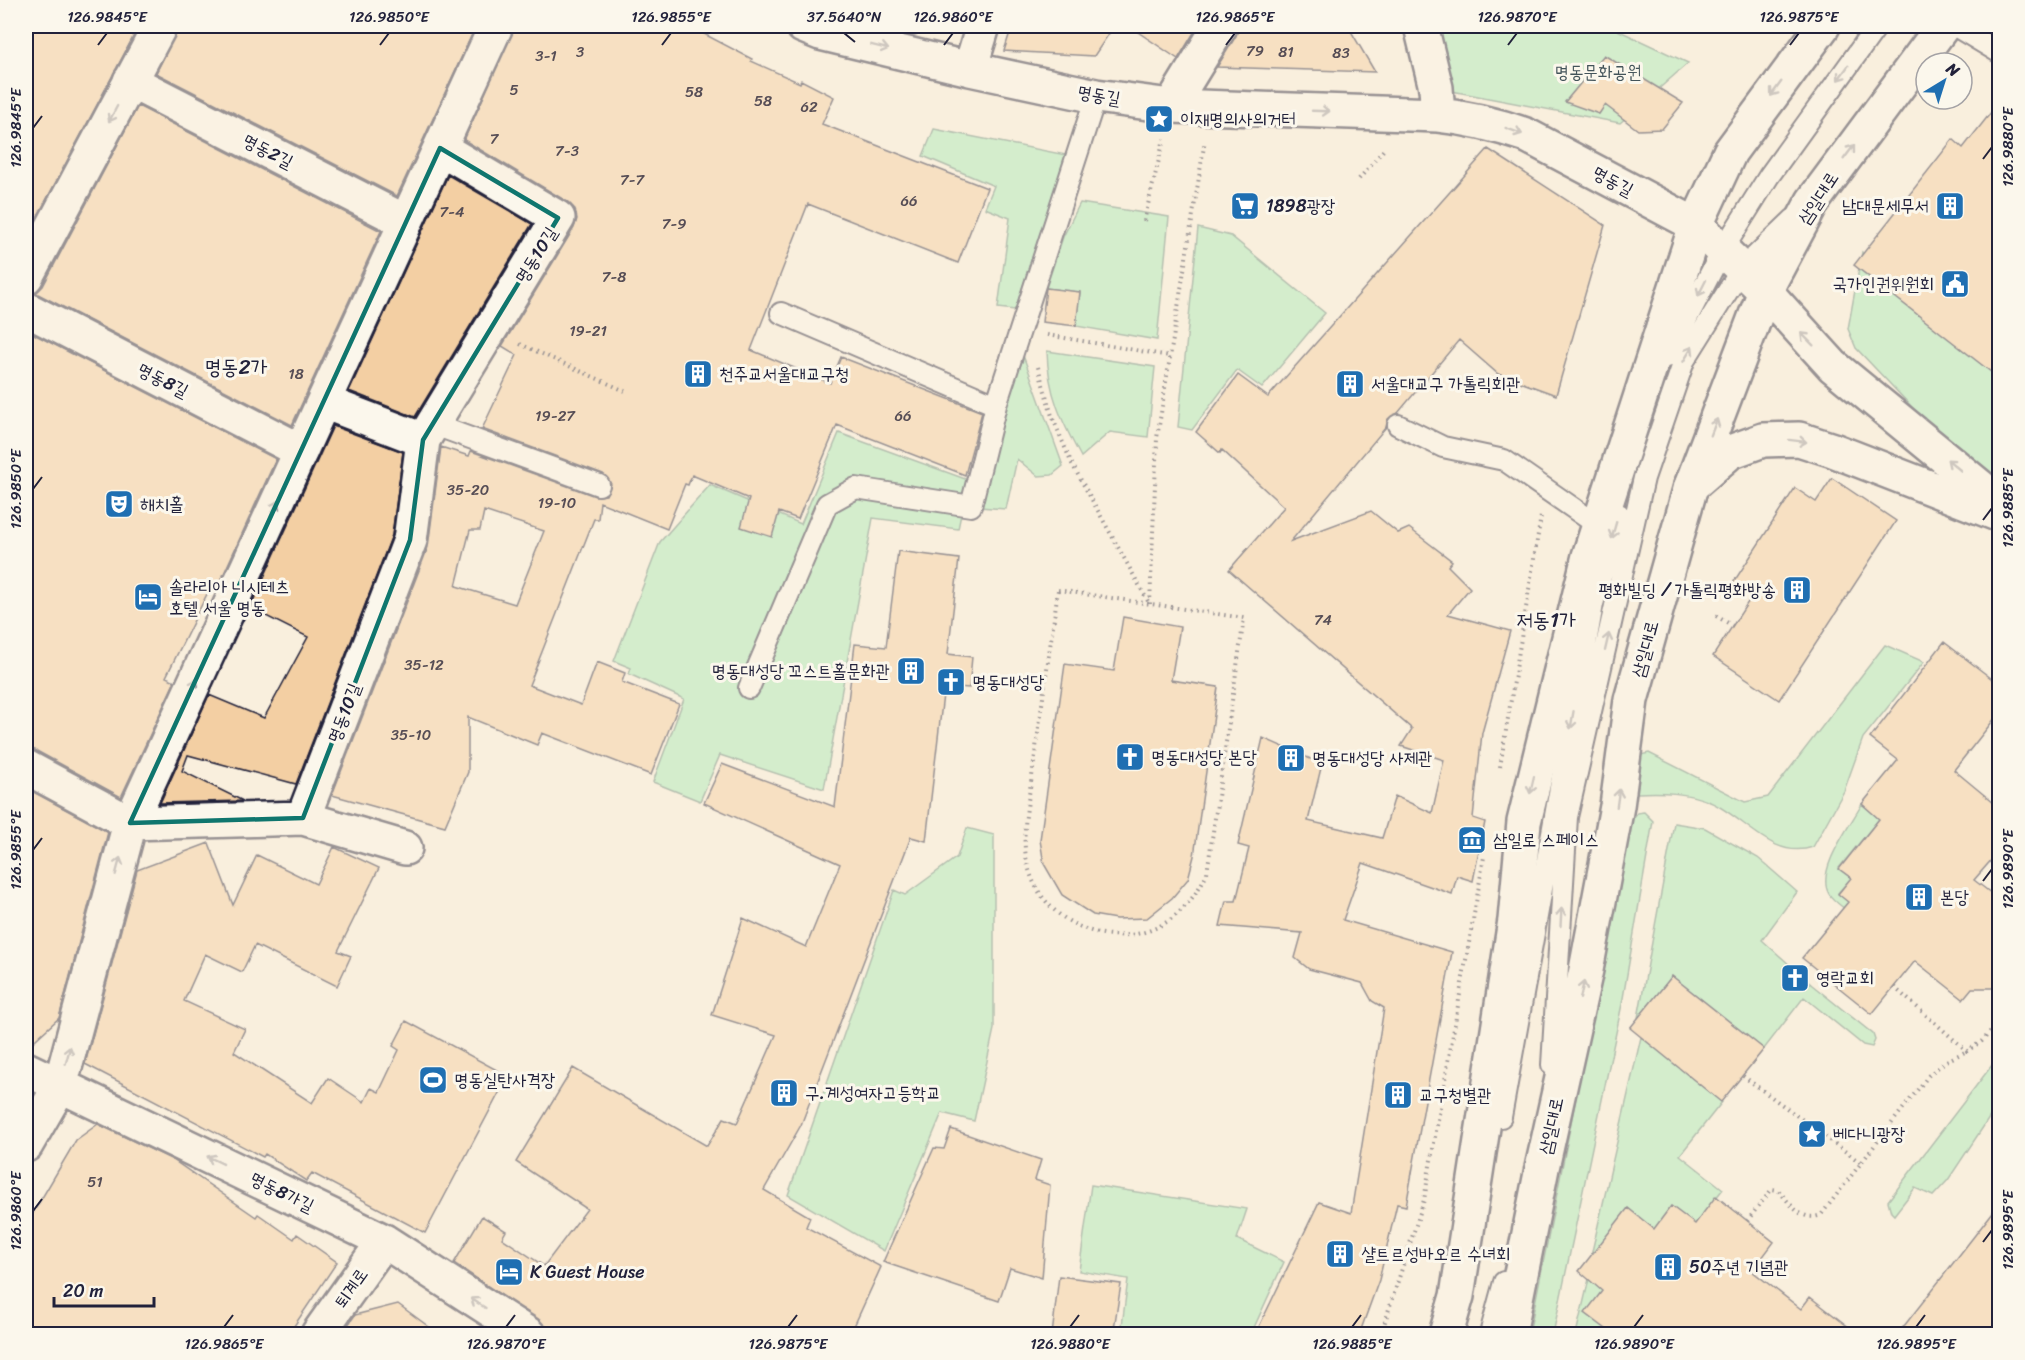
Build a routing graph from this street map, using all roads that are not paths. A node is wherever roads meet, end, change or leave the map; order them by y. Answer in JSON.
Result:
{"nodes":[{"id":1,"x":160,"y":26,"type":"edge"},
{"id":2,"x":496,"y":26,"type":"edge"},
{"id":3,"x":804,"y":26,"type":"edge"},
{"id":4,"x":983,"y":26,"type":"edge"},
{"id":5,"x":1220,"y":26,"type":"edge"},
{"id":6,"x":1420,"y":26,"type":"edge"},
{"id":7,"x":1823,"y":26,"type":"edge"},
{"id":8,"x":1877,"y":26,"type":"edge"},
{"id":9,"x":1943,"y":26,"type":"edge"},
{"id":10,"x":1956,"y":26,"type":"edge"},
{"id":11,"x":2000,"y":53,"type":"edge"},
{"id":12,"x":970,"y":69,"type":"junction"},
{"id":13,"x":130,"y":81,"type":"junction"},
{"id":14,"x":1096,"y":96,"type":"junction"},
{"id":15,"x":1172,"y":106,"type":"junction"},
{"id":16,"x":1438,"y":115,"type":"junction"},
{"id":17,"x":440,"y":148,"type":"junction"},
{"id":18,"x":1813,"y":201,"type":"junction"},
{"id":19,"x":406,"y":222,"type":"junction"},
{"id":20,"x":1696,"y":225,"type":"junction"},
{"id":21,"x":1731,"y":260,"type":"junction"},
{"id":22,"x":26,"y":277,"type":"edge"},
{"id":23,"x":1765,"y":291,"type":"junction"},
{"id":24,"x":26,"y":309,"type":"edge"},
{"id":25,"x":782,"y":313,"type":"dead end"},
{"id":26,"x":324,"y":402,"type":"junction"},
{"id":27,"x":996,"y":405,"type":"junction"},
{"id":28,"x":1398,"y":425,"type":"dead end"},
{"id":29,"x":427,"y":432,"type":"junction"},
{"id":30,"x":301,"y":451,"type":"junction"},
{"id":31,"x":599,"y":485,"type":"dead end"},
{"id":32,"x":1691,"y":486,"type":"junction"},
{"id":33,"x":2000,"y":503,"type":"edge"},
{"id":34,"x":2000,"y":515,"type":"edge"},
{"id":35,"x":1599,"y":526,"type":"junction"},
{"id":36,"x":749,"y":688,"type":"dead end"},
{"id":37,"x":26,"y":767,"type":"edge"},
{"id":38,"x":303,"y":818,"type":"junction"},
{"id":39,"x":130,"y":823,"type":"junction"},
{"id":40,"x":405,"y":848,"type":"dead end"},
{"id":41,"x":26,"y":1069,"type":"edge"},
{"id":42,"x":60,"y":1086,"type":"junction"},
{"id":43,"x":1551,"y":1086,"type":"junction"},
{"id":44,"x":1547,"y":1143,"type":"junction"},
{"id":45,"x":26,"y":1145,"type":"edge"},
{"id":46,"x":384,"y":1241,"type":"junction"},
{"id":47,"x":318,"y":1335,"type":"edge"},
{"id":48,"x":528,"y":1335,"type":"edge"},
{"id":49,"x":1446,"y":1335,"type":"edge"},
{"id":50,"x":1459,"y":1335,"type":"edge"},
{"id":51,"x":1490,"y":1335,"type":"edge"},
{"id":52,"x":1509,"y":1335,"type":"edge"}],
"edges":[{"from":1,"to":13,"type":"street"},
{"from":2,"to":17,"type":"street"},
{"from":3,"to":12,"type":"street","name":"명동길","one_way":true},
{"from":4,"to":12,"type":"street"},
{"from":5,"to":15,"type":"street"},
{"from":6,"to":16,"type":"street"},
{"from":7,"to":20,"type":"street","one_way":true},
{"from":8,"to":21,"type":"lane","one_way":true},
{"from":18,"to":9,"type":"street","name":"삼일대로","one_way":true},
{"from":10,"to":11,"type":"lane"},
{"from":12,"to":14,"type":"street","name":"명동길"},
{"from":13,"to":19,"type":"street","name":"명동2길"},
{"from":13,"to":22,"type":"street","one_way":true},
{"from":14,"to":15,"type":"street","name":"명동길"},
{"from":14,"to":27,"type":"lane"},
{"from":15,"to":16,"type":"street","name":"명동길","one_way":true},
{"from":16,"to":20,"type":"street","name":"명동길","one_way":true},
{"from":17,"to":19,"type":"street"},
{"from":17,"to":29,"type":"street","name":"명동10길"},
{"from":18,"to":21,"type":"lane"},
{"from":18,"to":23,"type":"street","name":"삼일대로"},
{"from":19,"to":26,"type":"street"},
{"from":20,"to":21,"type":"street","name":"명동길"},
{"from":20,"to":35,"type":"street"},
{"from":21,"to":23,"type":"street","name":"명동길"},
{"from":43,"to":21,"type":"lane","one_way":true},
{"from":21,"to":50,"type":"lane","one_way":true},
{"from":32,"to":23,"type":"street","name":"삼일대로","one_way":true},
{"from":33,"to":23,"type":"street","name":"명동길","one_way":true},
{"from":24,"to":30,"type":"street","name":"명동8길"},
{"from":25,"to":27,"type":"lane"},
{"from":26,"to":29,"type":"street"},
{"from":26,"to":30,"type":"street"},
{"from":27,"to":36,"type":"lane"},
{"from":28,"to":35,"type":"lane"},
{"from":29,"to":31,"type":"lane"},
{"from":29,"to":38,"type":"street","name":"명동10길"},
{"from":39,"to":30,"type":"street","one_way":true},
{"from":32,"to":34,"type":"street","one_way":true},
{"from":44,"to":32,"type":"street","name":"삼일대로","one_way":true},
{"from":35,"to":49,"type":"street","one_way":true},
{"from":37,"to":39,"type":"street"},
{"from":38,"to":39,"type":"street"},
{"from":38,"to":40,"type":"street"},
{"from":42,"to":39,"type":"street","one_way":true},
{"from":41,"to":42,"type":"street","name":"명동8가길"},
{"from":42,"to":45,"type":"street"},
{"from":46,"to":42,"type":"street","name":"명동8가길","one_way":true},
{"from":43,"to":44,"type":"lane"},
{"from":43,"to":51,"type":"lane","name":"삼일대로"},
{"from":44,"to":52,"type":"street","name":"삼일대로"},
{"from":46,"to":47,"type":"street","name":"퇴계로"},
{"from":48,"to":46,"type":"street","name":"명동8가길","one_way":true}]}
